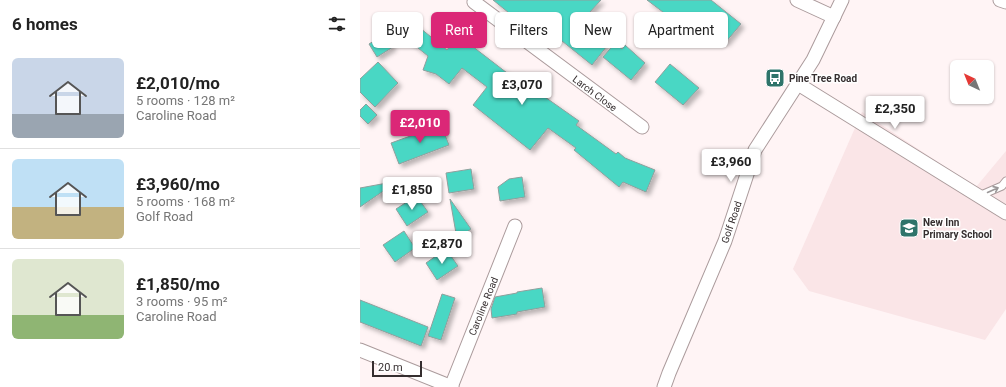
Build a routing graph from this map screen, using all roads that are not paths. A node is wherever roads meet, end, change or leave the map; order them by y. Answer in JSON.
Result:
{"nodes":[{"id":1,"x":476,"y":0,"type":"edge"},
{"id":2,"x":797,"y":0,"type":"edge"},
{"id":3,"x":842,"y":0,"type":"edge"},
{"id":4,"x":1000,"y":0,"type":"edge"},
{"id":5,"x":1006,"y":2,"type":"edge"},
{"id":6,"x":834,"y":17,"type":"junction"},
{"id":7,"x":798,"y":84,"type":"junction"},
{"id":8,"x":642,"y":127,"type":"dead end"},
{"id":9,"x":1006,"y":181,"type":"edge"},
{"id":10,"x":979,"y":196,"type":"junction"},
{"id":11,"x":1006,"y":213,"type":"edge"},
{"id":12,"x":515,"y":226,"type":"dead end"},
{"id":13,"x":360,"y":350,"type":"edge"},
{"id":14,"x":451,"y":387,"type":"edge"},
{"id":15,"x":664,"y":387,"type":"edge"}],
"edges":[{"from":1,"to":8,"type":"street","name":"Larch Close"},
{"from":2,"to":6,"type":"street"},
{"from":3,"to":6,"type":"street","name":"Golf Road"},
{"from":4,"to":5,"type":"street"},
{"from":6,"to":7,"type":"street","name":"Golf Road"},
{"from":7,"to":10,"type":"street"},
{"from":7,"to":15,"type":"street","name":"Golf Road"},
{"from":10,"to":9,"type":"lane","one_way":true},
{"from":10,"to":11,"type":"street"},
{"from":12,"to":14,"type":"street","name":"Caroline Road"},
{"from":13,"to":14,"type":"street"}]}
